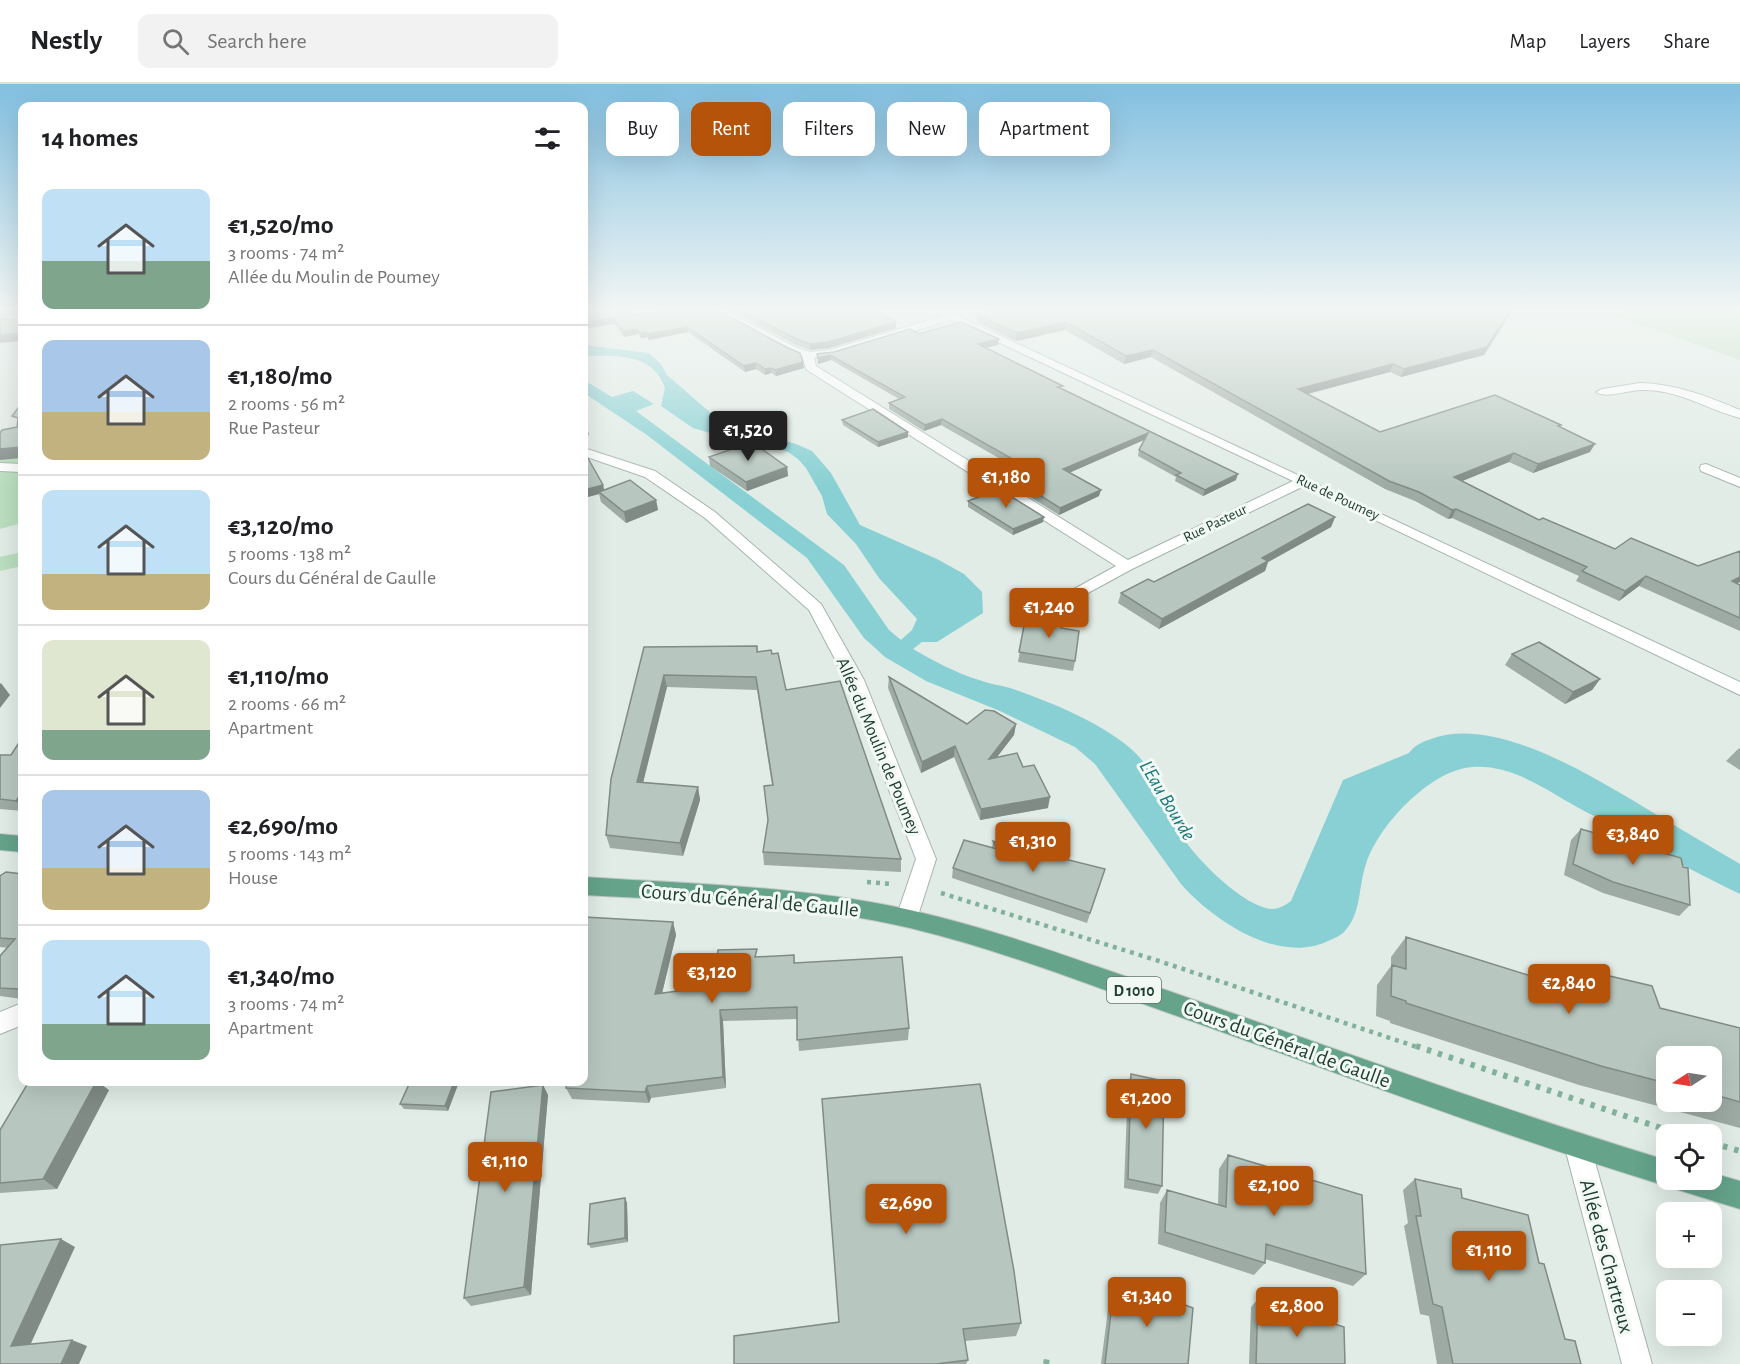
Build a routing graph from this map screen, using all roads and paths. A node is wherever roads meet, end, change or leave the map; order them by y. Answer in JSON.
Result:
{"nodes":[{"id":1,"x":811,"y":368,"type":"edge"},
{"id":2,"x":1061,"y":368,"type":"edge"},
{"id":3,"x":1602,"y":392,"type":"dead end"},
{"id":4,"x":1740,"y":414,"type":"edge"},
{"id":5,"x":588,"y":453,"type":"edge"},
{"id":6,"x":0,"y":467,"type":"edge"},
{"id":7,"x":18,"y":468,"type":"edge"},
{"id":8,"x":1706,"y":468,"type":"dead end"},
{"id":9,"x":1304,"y":481,"type":"junction"},
{"id":10,"x":1740,"y":483,"type":"edge"},
{"id":11,"x":1126,"y":566,"type":"junction"},
{"id":12,"x":1070,"y":597,"type":"dead end"},
{"id":13,"x":1740,"y":689,"type":"edge"},
{"id":14,"x":0,"y":842,"type":"edge"},
{"id":15,"x":18,"y":844,"type":"edge"},
{"id":16,"x":588,"y":886,"type":"edge"},
{"id":17,"x":907,"y":918,"type":"junction"},
{"id":18,"x":18,"y":1016,"type":"edge"},
{"id":19,"x":0,"y":1023,"type":"edge"},
{"id":20,"x":1722,"y":1146,"type":"edge"},
{"id":21,"x":1578,"y":1148,"type":"junction"},
{"id":22,"x":1740,"y":1151,"type":"edge"},
{"id":23,"x":1656,"y":1170,"type":"edge"},
{"id":24,"x":1722,"y":1190,"type":"edge"},
{"id":25,"x":1740,"y":1195,"type":"edge"},
{"id":26,"x":1048,"y":1353,"type":"dead end"},
{"id":27,"x":1046,"y":1364,"type":"edge"},
{"id":28,"x":1637,"y":1364,"type":"edge"}],
"edges":[{"from":1,"to":11,"type":"street"},
{"from":2,"to":9,"type":"street","name":"Rue de Poumey"},
{"from":3,"to":4,"type":"street"},
{"from":5,"to":17,"type":"street","name":"Allée du Moulin de Poumey"},
{"from":6,"to":7,"type":"street"},
{"from":8,"to":10,"type":"street"},
{"from":9,"to":11,"type":"street","name":"Rue Pasteur"},
{"from":9,"to":13,"type":"street","name":"Rue de Poumey"},
{"from":11,"to":12,"type":"street","name":"Rue Pasteur"},
{"from":14,"to":15,"type":"main road"},
{"from":16,"to":17,"type":"main road","name":"Cours du Général de Gaulle","number":"D 1010"},
{"from":17,"to":21,"type":"main road","name":"Cours du Général de Gaulle","number":"D 1010"},
{"from":18,"to":19,"type":"street"},
{"from":20,"to":22,"type":"path"},
{"from":21,"to":23,"type":"main road","name":"Cours du Général de Gaulle","number":"D 1010"},
{"from":21,"to":28,"type":"street","name":"Allée des Chartreux"},
{"from":24,"to":25,"type":"main road"},
{"from":26,"to":27,"type":"path"}]}
